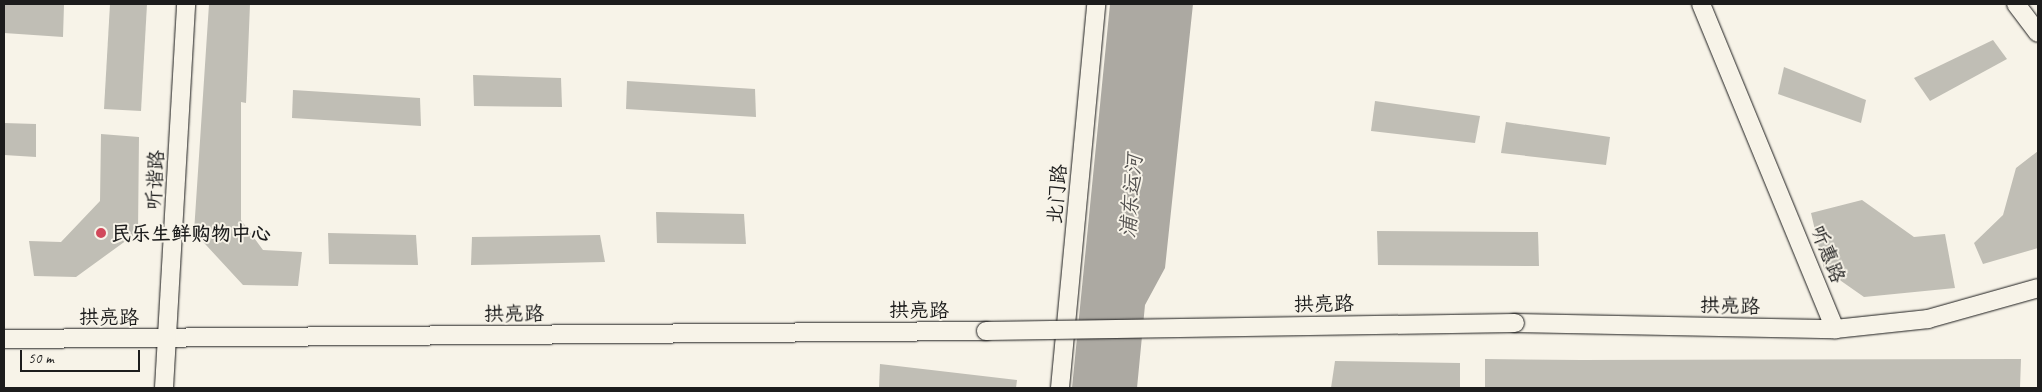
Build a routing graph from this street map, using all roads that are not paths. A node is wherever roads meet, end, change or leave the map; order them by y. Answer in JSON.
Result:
{"nodes":[{"id":1,"x":186,"y":4,"type":"edge"},
{"id":2,"x":1096,"y":4,"type":"edge"},
{"id":3,"x":1702,"y":4,"type":"edge"},
{"id":4,"x":2016,"y":4,"type":"edge"},
{"id":5,"x":2038,"y":33,"type":"edge"},
{"id":6,"x":2038,"y":288,"type":"edge"},
{"id":7,"x":1835,"y":329,"type":"junction"},
{"id":8,"x":167,"y":338,"type":"junction"},
{"id":9,"x":4,"y":339,"type":"edge"},
{"id":10,"x":164,"y":388,"type":"edge"},
{"id":11,"x":1060,"y":388,"type":"edge"}],
"edges":[{"from":1,"to":8,"type":"street","name":"听谐路"},
{"from":2,"to":11,"type":"street","name":"北门路"},
{"from":3,"to":7,"type":"street","name":"听惠路"},
{"from":4,"to":5,"type":"street"},
{"from":6,"to":7,"type":"street"},
{"from":7,"to":8,"type":"street","name":"拱亮路","bridge":true},
{"from":8,"to":9,"type":"street","name":"拱亮路"},
{"from":8,"to":10,"type":"street","name":"听谐路"}]}
